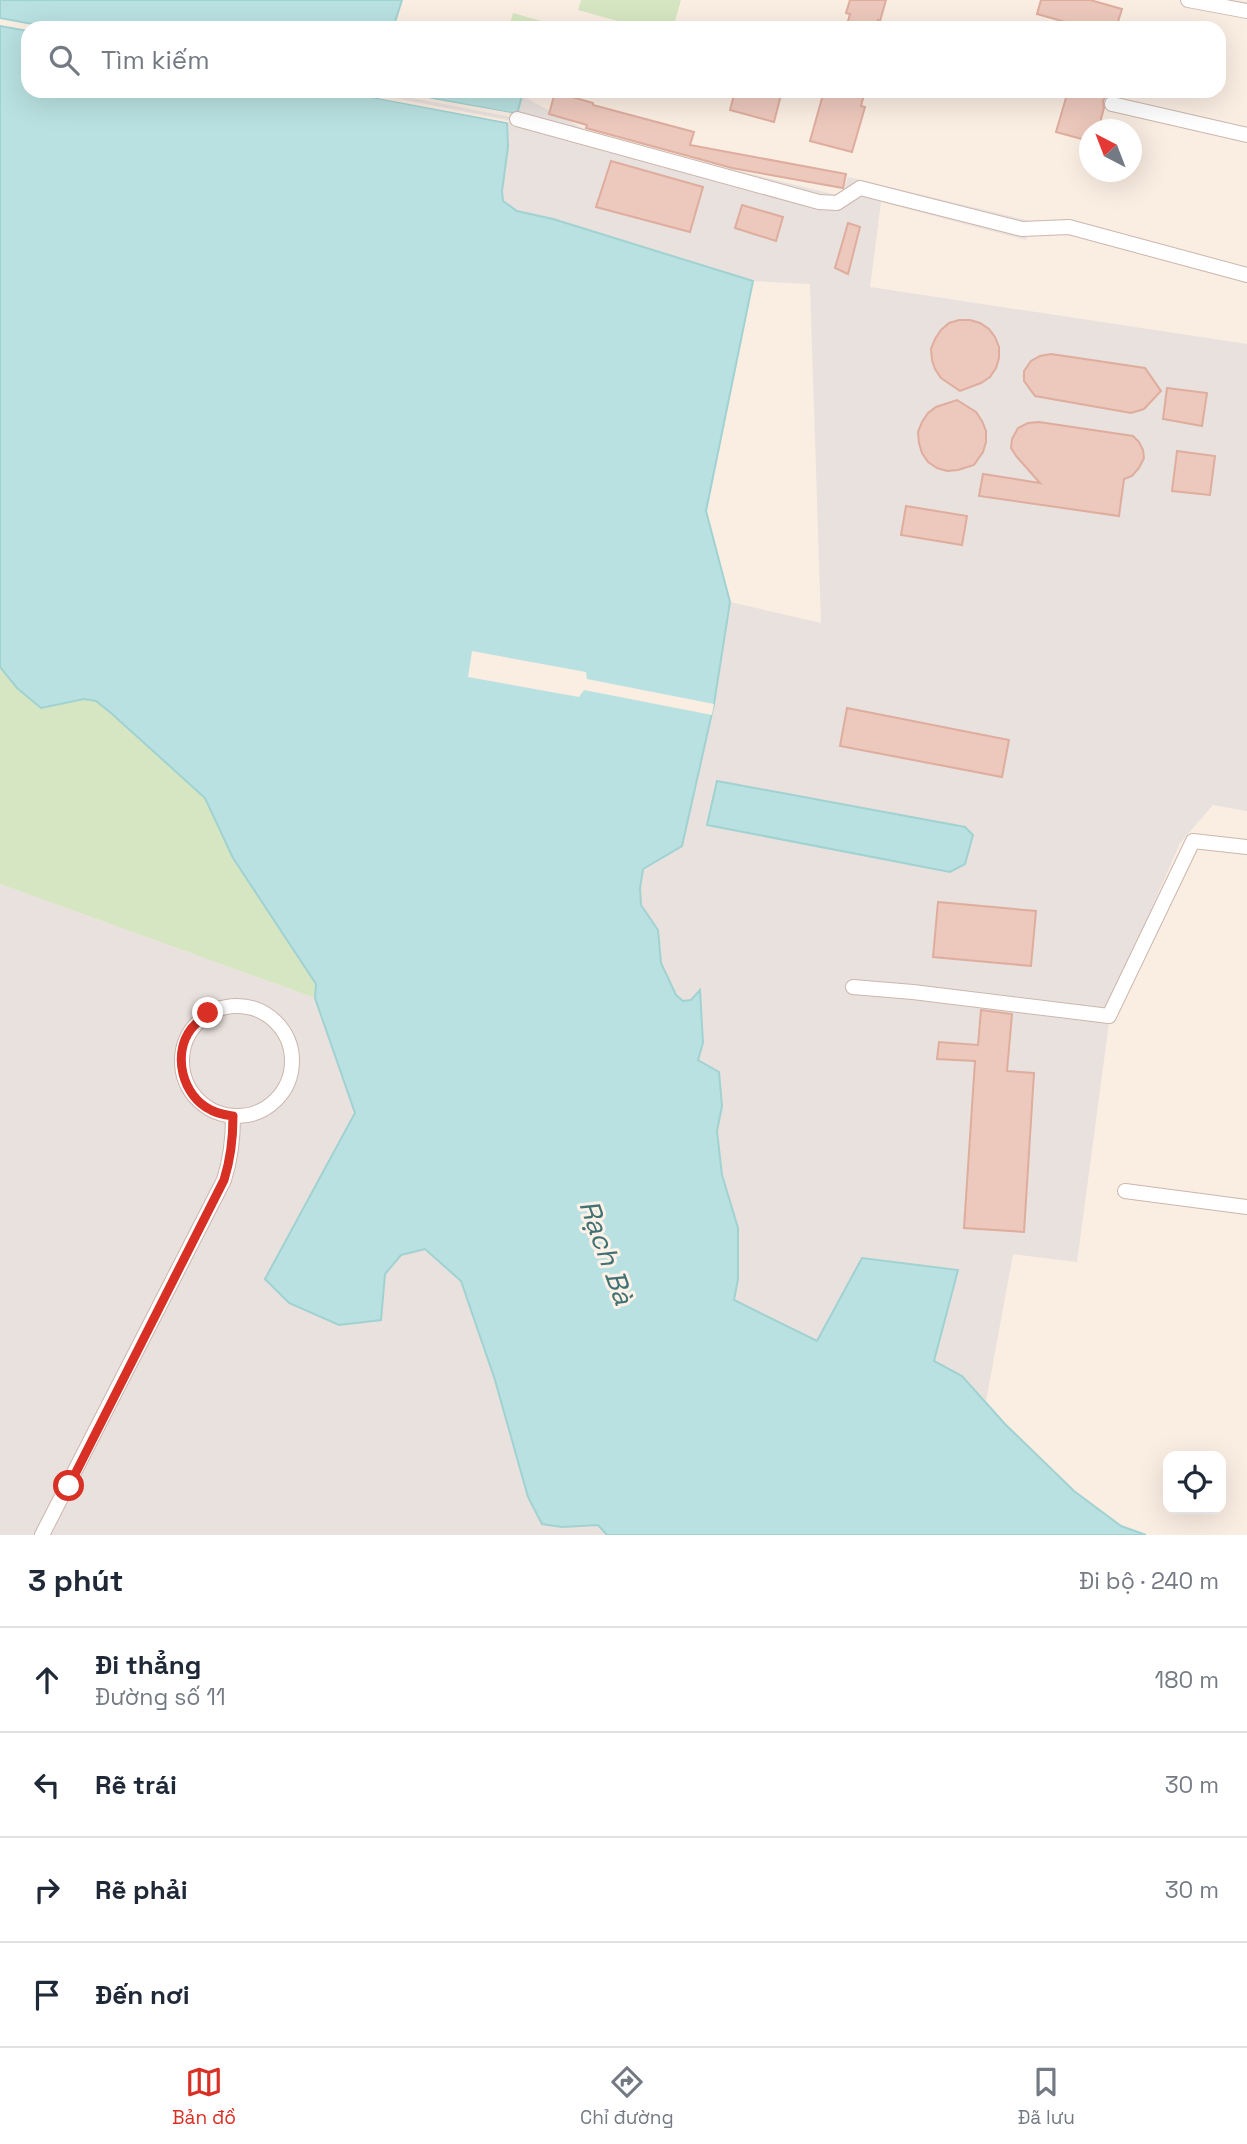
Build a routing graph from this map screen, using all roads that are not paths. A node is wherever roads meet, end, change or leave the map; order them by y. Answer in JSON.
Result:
{"nodes":[{"id":1,"x":1188,"y":0,"type":"edge"},
{"id":2,"x":1247,"y":11,"type":"edge"},
{"id":3,"x":1112,"y":104,"type":"dead end"},
{"id":4,"x":517,"y":119,"type":"dead end"},
{"id":5,"x":1247,"y":135,"type":"edge"},
{"id":6,"x":1247,"y":275,"type":"edge"},
{"id":7,"x":1247,"y":847,"type":"edge"},
{"id":8,"x":853,"y":987,"type":"dead end"},
{"id":9,"x":233,"y":1116,"type":"junction"},
{"id":10,"x":1125,"y":1191,"type":"dead end"},
{"id":11,"x":1247,"y":1207,"type":"edge"},
{"id":12,"x":42,"y":1535,"type":"edge"}],
"edges":[{"from":1,"to":2,"type":"street"},
{"from":3,"to":5,"type":"street"},
{"from":4,"to":6,"type":"street"},
{"from":7,"to":8,"type":"street"},
{"from":9,"to":9,"type":"street"},
{"from":9,"to":12,"type":"street"},
{"from":10,"to":11,"type":"street"}]}
